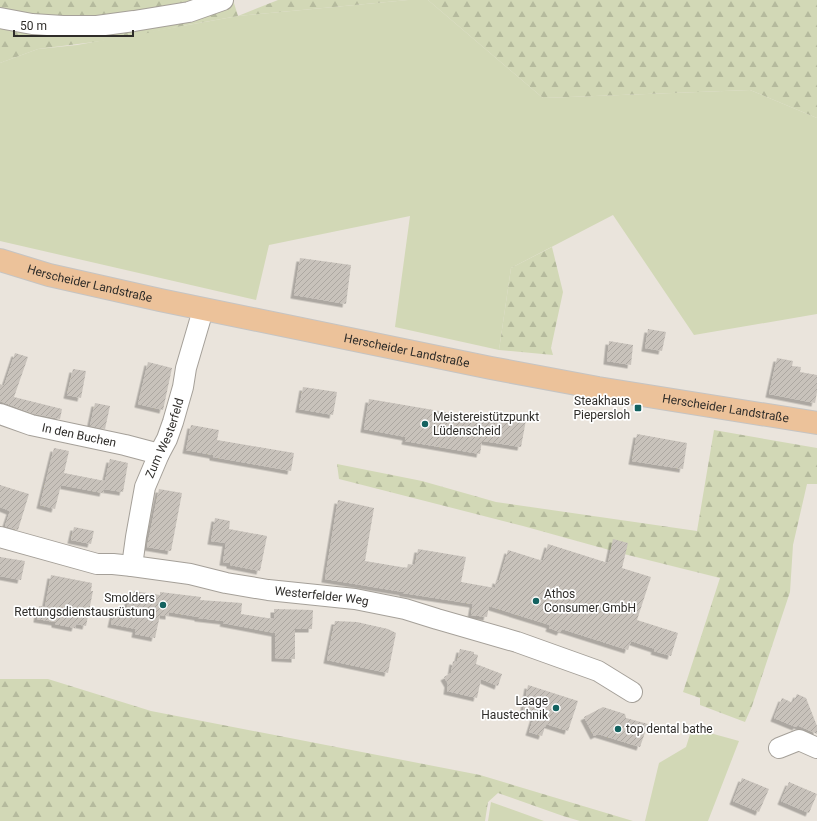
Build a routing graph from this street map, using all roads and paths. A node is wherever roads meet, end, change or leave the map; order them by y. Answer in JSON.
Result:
{"nodes":[{"id":1,"x":223,"y":0,"type":"edge"},
{"id":2,"x":0,"y":18,"type":"edge"},
{"id":3,"x":0,"y":260,"type":"edge"},
{"id":4,"x":203,"y":310,"type":"junction"},
{"id":5,"x":0,"y":414,"type":"edge"},
{"id":6,"x":817,"y":423,"type":"edge"},
{"id":7,"x":158,"y":454,"type":"junction"},
{"id":8,"x":0,"y":537,"type":"edge"},
{"id":9,"x":132,"y":566,"type":"junction"},
{"id":10,"x":632,"y":692,"type":"dead end"},
{"id":11,"x":779,"y":748,"type":"dead end"},
{"id":12,"x":817,"y":748,"type":"edge"}],
"edges":[{"from":1,"to":2,"type":"street"},
{"from":3,"to":4,"type":"main road","name":"Herscheider Landstraße"},
{"from":4,"to":6,"type":"main road","name":"Herscheider Landstraße"},
{"from":4,"to":7,"type":"street","name":"Zum Westerfeld"},
{"from":5,"to":7,"type":"street","name":"In den Buchen"},
{"from":7,"to":9,"type":"street","name":"Zum Westerfeld"},
{"from":8,"to":9,"type":"street","name":"Westerfelder Weg"},
{"from":9,"to":10,"type":"street","name":"Westerfelder Weg"},
{"from":11,"to":12,"type":"street"}]}
